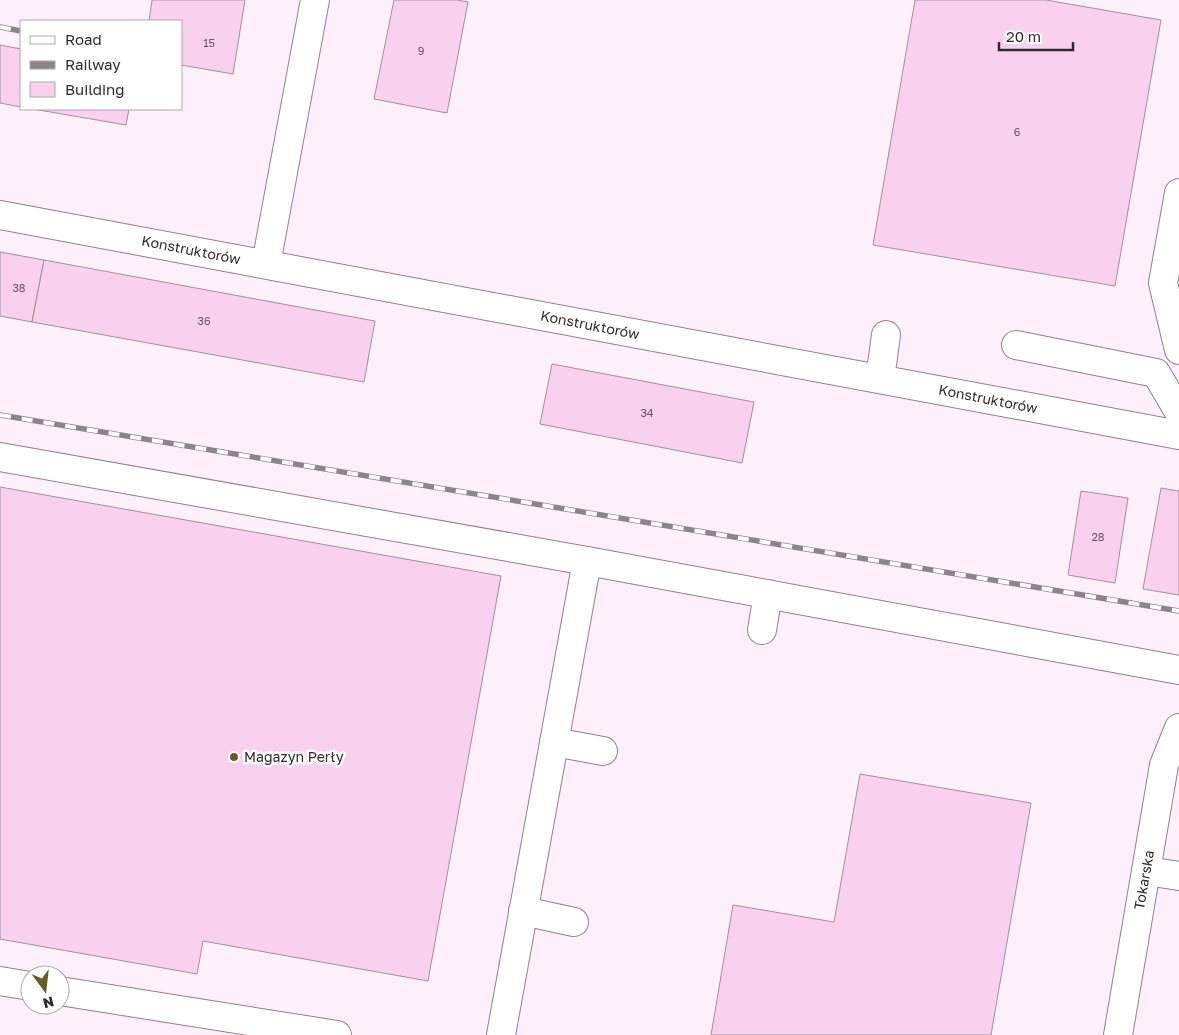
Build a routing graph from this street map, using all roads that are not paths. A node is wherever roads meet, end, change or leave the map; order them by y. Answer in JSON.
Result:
{"nodes":[{"id":1,"x":315,"y":0,"type":"edge"},
{"id":2,"x":1179,"y":193,"type":"edge"},
{"id":3,"x":0,"y":215,"type":"edge"},
{"id":4,"x":266,"y":264,"type":"junction"},
{"id":5,"x":886,"y":335,"type":"dead end"},
{"id":6,"x":1016,"y":345,"type":"dead end"},
{"id":7,"x":1179,"y":350,"type":"edge"},
{"id":8,"x":880,"y":379,"type":"junction"},
{"id":9,"x":1179,"y":412,"type":"edge"},
{"id":10,"x":1179,"y":435,"type":"edge"},
{"id":11,"x":0,"y":457,"type":"edge"},
{"id":12,"x":587,"y":561,"type":"junction"},
{"id":13,"x":768,"y":594,"type":"junction"},
{"id":14,"x":762,"y":630,"type":"dead end"},
{"id":15,"x":1179,"y":670,"type":"edge"},
{"id":16,"x":1179,"y":728,"type":"edge"},
{"id":17,"x":554,"y":742,"type":"junction"},
{"id":18,"x":603,"y":751,"type":"dead end"},
{"id":19,"x":1146,"y":870,"type":"junction"},
{"id":20,"x":1179,"y":876,"type":"edge"},
{"id":21,"x":524,"y":912,"type":"junction"},
{"id":22,"x":574,"y":922,"type":"dead end"},
{"id":23,"x":0,"y":981,"type":"edge"},
{"id":24,"x":20,"y":984,"type":"edge"},
{"id":25,"x":70,"y":993,"type":"edge"},
{"id":26,"x":337,"y":1035,"type":"edge"},
{"id":27,"x":501,"y":1035,"type":"edge"},
{"id":28,"x":1118,"y":1035,"type":"edge"}],
"edges":[{"from":1,"to":4,"type":"lane"},
{"from":2,"to":7,"type":"lane"},
{"from":3,"to":4,"type":"lane","name":"Konstruktorów"},
{"from":4,"to":8,"type":"lane","name":"Konstruktorów"},
{"from":5,"to":8,"type":"lane"},
{"from":6,"to":9,"type":"lane"},
{"from":8,"to":10,"type":"lane","name":"Konstruktorów"},
{"from":11,"to":12,"type":"lane"},
{"from":12,"to":13,"type":"lane"},
{"from":12,"to":17,"type":"lane"},
{"from":13,"to":14,"type":"lane"},
{"from":13,"to":15,"type":"lane"},
{"from":16,"to":19,"type":"lane","name":"Tokarska"},
{"from":17,"to":18,"type":"lane"},
{"from":17,"to":21,"type":"lane"},
{"from":19,"to":20,"type":"lane"},
{"from":19,"to":28,"type":"lane","name":"Tokarska"},
{"from":21,"to":22,"type":"lane"},
{"from":21,"to":27,"type":"lane"},
{"from":23,"to":24,"type":"lane"},
{"from":25,"to":26,"type":"lane"}]}
